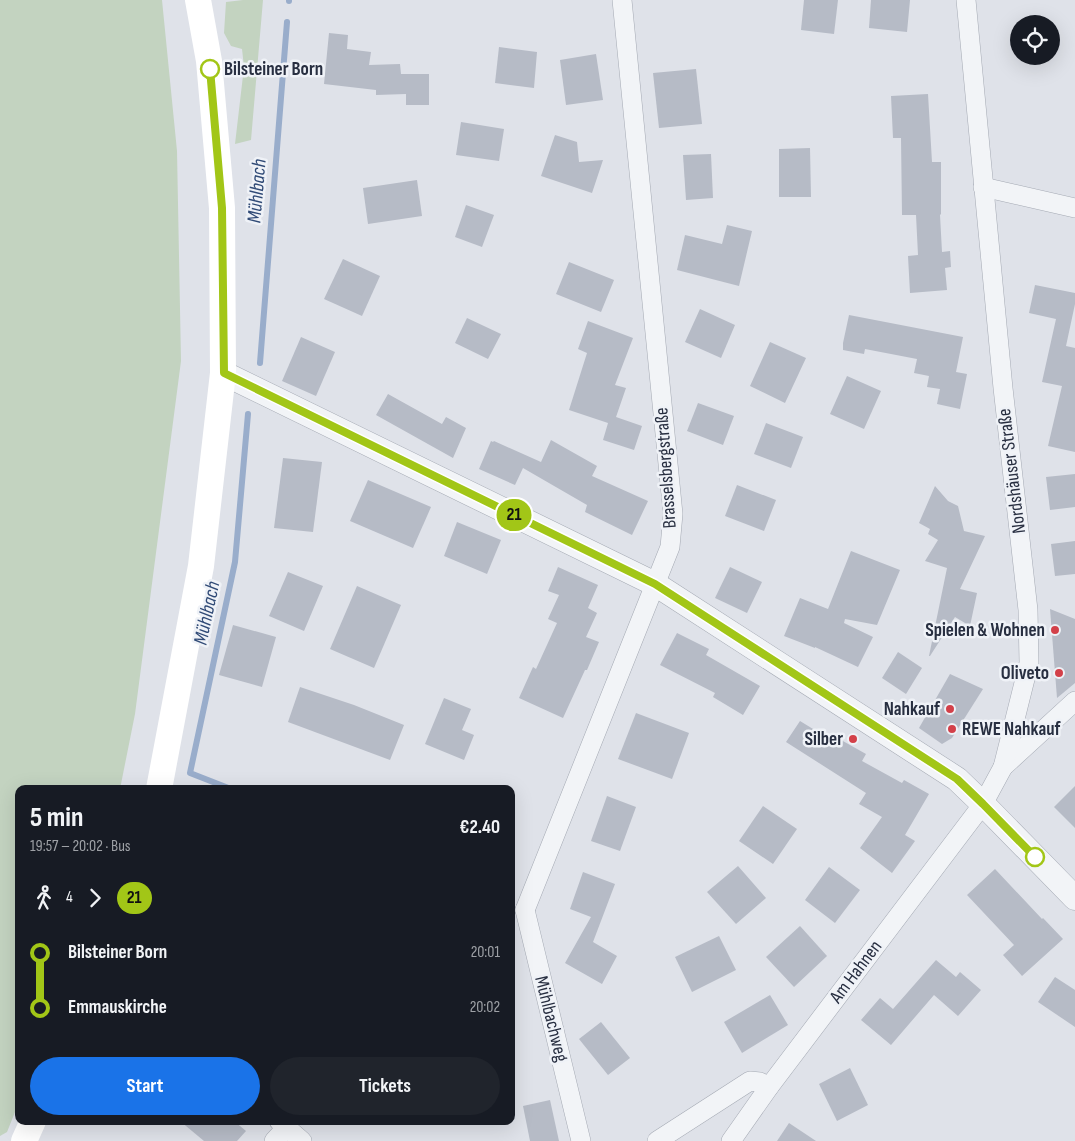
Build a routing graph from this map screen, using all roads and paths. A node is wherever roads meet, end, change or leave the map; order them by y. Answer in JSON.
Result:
{"nodes":[{"id":1,"x":198,"y":0,"type":"edge"},
{"id":2,"x":622,"y":0,"type":"edge"},
{"id":3,"x":966,"y":0,"type":"edge"},
{"id":4,"x":983,"y":187,"type":"junction"},
{"id":5,"x":1075,"y":208,"type":"edge"},
{"id":6,"x":224,"y":373,"type":"junction"},
{"id":7,"x":655,"y":584,"type":"junction"},
{"id":8,"x":1075,"y":700,"type":"edge"},
{"id":9,"x":1003,"y":767,"type":"junction"},
{"id":10,"x":160,"y":785,"type":"edge"},
{"id":11,"x":983,"y":804,"type":"junction"},
{"id":12,"x":1075,"y":898,"type":"edge"},
{"id":13,"x":518,"y":911,"type":"edge"},
{"id":14,"x":768,"y":1087,"type":"junction"},
{"id":15,"x":31,"y":1125,"type":"edge"},
{"id":16,"x":280,"y":1130,"type":"edge"},
{"id":17,"x":24,"y":1141,"type":"edge"},
{"id":18,"x":302,"y":1141,"type":"edge"},
{"id":19,"x":581,"y":1141,"type":"edge"},
{"id":20,"x":657,"y":1141,"type":"edge"},
{"id":21,"x":731,"y":1141,"type":"edge"}],
"edges":[{"from":1,"to":6,"type":"main road"},
{"from":2,"to":7,"type":"street","name":"Brasselsbergstraße"},
{"from":3,"to":4,"type":"street","name":"Nordshäuser Straße"},
{"from":4,"to":5,"type":"street"},
{"from":4,"to":9,"type":"street","name":"Nordshäuser Straße"},
{"from":6,"to":7,"type":"street"},
{"from":6,"to":10,"type":"main road"},
{"from":7,"to":11,"type":"street"},
{"from":7,"to":13,"type":"street","name":"Brasselsbergstraße"},
{"from":8,"to":9,"type":"street"},
{"from":9,"to":11,"type":"street","name":"Nordshäuser Straße"},
{"from":11,"to":12,"type":"street"},
{"from":11,"to":14,"type":"street","name":"Am Hahnen"},
{"from":13,"to":19,"type":"street","name":"Mühlbachweg"},
{"from":14,"to":20,"type":"street"},
{"from":14,"to":21,"type":"street","name":"Am Hahnen"},
{"from":15,"to":17,"type":"main road"},
{"from":16,"to":18,"type":"street"}]}
